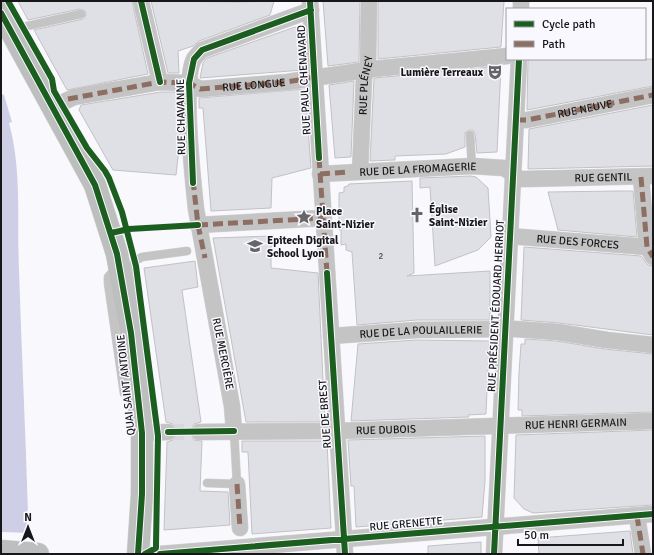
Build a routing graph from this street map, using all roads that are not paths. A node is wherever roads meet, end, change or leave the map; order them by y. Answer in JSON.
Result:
{"nodes":[{"id":1,"x":142,"y":1,"type":"edge"},
{"id":2,"x":370,"y":1,"type":"edge"},
{"id":3,"x":310,"y":6,"type":"edge"},
{"id":4,"x":1,"y":13,"type":"edge"},
{"id":5,"x":80,"y":14,"type":"dead end"},
{"id":6,"x":12,"y":32,"type":"junction"},
{"id":7,"x":506,"y":56,"type":"edge"},
{"id":8,"x":519,"y":60,"type":"edge"},
{"id":9,"x":367,"y":71,"type":"junction"},
{"id":10,"x":314,"y":77,"type":"junction"},
{"id":11,"x":160,"y":82,"type":"junction"},
{"id":12,"x":188,"y":82,"type":"junction"},
{"id":13,"x":653,"y":95,"type":"edge"},
{"id":14,"x":53,"y":107,"type":"junction"},
{"id":15,"x":516,"y":120,"type":"junction"},
{"id":16,"x":470,"y":135,"type":"dead end"},
{"id":17,"x":472,"y":166,"type":"junction"},
{"id":18,"x":360,"y":171,"type":"junction"},
{"id":19,"x":320,"y":174,"type":"junction"},
{"id":20,"x":513,"y":174,"type":"junction"},
{"id":21,"x":647,"y":176,"type":"edge"},
{"id":22,"x":554,"y":179,"type":"joint"},
{"id":23,"x":323,"y":218,"type":"junction"},
{"id":24,"x":198,"y":225,"type":"junction"},
{"id":25,"x":509,"y":236,"type":"junction"},
{"id":26,"x":187,"y":251,"type":"dead end"},
{"id":27,"x":650,"y":252,"type":"edge"},
{"id":28,"x":119,"y":264,"type":"junction"},
{"id":29,"x":121,"y":321,"type":"junction"},
{"id":30,"x":506,"y":329,"type":"junction"},
{"id":31,"x":331,"y":336,"type":"junction"},
{"id":32,"x":653,"y":345,"type":"edge"},
{"id":33,"x":124,"y":393,"type":"dead end"},
{"id":34,"x":653,"y":421,"type":"edge"},
{"id":35,"x":500,"y":424,"type":"junction"},
{"id":36,"x":234,"y":431,"type":"junction"},
{"id":37,"x":336,"y":431,"type":"junction"},
{"id":38,"x":168,"y":432,"type":"tunnel mouth"},
{"id":39,"x":199,"y":432,"type":"tunnel mouth"},
{"id":40,"x":142,"y":433,"type":"junction"},
{"id":41,"x":207,"y":483,"type":"dead end"},
{"id":42,"x":233,"y":484,"type":"junction"},
{"id":43,"x":653,"y":514,"type":"edge"},
{"id":44,"x":637,"y":516,"type":"junction"},
{"id":45,"x":495,"y":527,"type":"junction"},
{"id":46,"x":240,"y":528,"type":"dead end"},
{"id":47,"x":345,"y":546,"type":"edge"},
{"id":48,"x":243,"y":550,"type":"edge"},
{"id":49,"x":1,"y":551,"type":"edge"},
{"id":50,"x":38,"y":554,"type":"edge"},
{"id":51,"x":138,"y":554,"type":"edge"},
{"id":52,"x":160,"y":554,"type":"edge"},
{"id":53,"x":494,"y":554,"type":"edge"},
{"id":54,"x":643,"y":554,"type":"edge"}],
"edges":[{"from":1,"to":11,"type":"street"},
{"from":2,"to":9,"type":"street","name":"RUE PLÉNEY"},
{"from":3,"to":10,"type":"street","name":"RUE PAUL CHENAVARD"},
{"from":3,"to":12,"type":"street","name":"RUE CHAVANNE"},
{"from":4,"to":6,"type":"main road","name":"QUAI SAINT ANTOINE"},
{"from":5,"to":6,"type":"lane"},
{"from":6,"to":14,"type":"main road","name":"QUAI SAINT ANTOINE"},
{"from":7,"to":9,"type":"street","name":"RUE LONGUE"},
{"from":8,"to":15,"type":"street","name":"RUE PRÉSIDENT ÉDOUARD HERRIOT"},
{"from":9,"to":10,"type":"street","name":"RUE LONGUE"},
{"from":9,"to":18,"type":"street","name":"RUE PLÉNEY"},
{"from":10,"to":12,"type":"street","name":"RUE LONGUE"},
{"from":10,"to":19,"type":"street","name":"RUE PAUL CHENAVARD"},
{"from":11,"to":12,"type":"street","name":"RUE LONGUE"},
{"from":11,"to":14,"type":"street","name":"RUE LONGUE"},
{"from":12,"to":24,"type":"street","name":"RUE CHAVANNE"},
{"from":13,"to":15,"type":"street","name":"RUE NEUVE"},
{"from":14,"to":28,"type":"main road","name":"QUAI SAINT ANTOINE"},
{"from":15,"to":20,"type":"street","name":"RUE PRÉSIDENT ÉDOUARD HERRIOT"},
{"from":16,"to":17,"type":"lane"},
{"from":17,"to":18,"type":"street","name":"RUE DE LA FROMAGERIE"},
{"from":17,"to":20,"type":"street","name":"RUE DE LA FROMAGERIE"},
{"from":18,"to":19,"type":"street","name":"RUE DE LA FROMAGERIE"},
{"from":19,"to":23,"type":"street","name":"RUE DE BREST"},
{"from":20,"to":22,"type":"street","name":"RUE DE LA FROMAGERIE"},
{"from":20,"to":25,"type":"street","name":"RUE PRÉSIDENT ÉDOUARD HERRIOT"},
{"from":21,"to":22,"type":"street","name":"RUE GENTIL"},
{"from":21,"to":27,"type":"street"},
{"from":23,"to":24,"type":"street"},
{"from":23,"to":31,"type":"street","name":"RUE DE BREST"},
{"from":24,"to":36,"type":"street","name":"RUE MERCIÈRE"},
{"from":25,"to":27,"type":"street","name":"RUE DES FORCES"},
{"from":25,"to":30,"type":"street","name":"RUE PRÉSIDENT ÉDOUARD HERRIOT"},
{"from":26,"to":29,"type":"lane"},
{"from":28,"to":29,"type":"main road","name":"QUAI SAINT ANTOINE"},
{"from":28,"to":29,"type":"lane"},
{"from":29,"to":33,"type":"lane"},
{"from":29,"to":40,"type":"main road","name":"QUAI SAINT ANTOINE"},
{"from":30,"to":31,"type":"street","name":"RUE DE LA POULAILLERIE"},
{"from":30,"to":32,"type":"street","name":"RUE DE LA POULAILLERIE"},
{"from":30,"to":35,"type":"street","name":"RUE PRÉSIDENT ÉDOUARD HERRIOT"},
{"from":31,"to":37,"type":"street","name":"RUE DE BREST"},
{"from":34,"to":35,"type":"street","name":"RUE HENRI GERMAIN"},
{"from":35,"to":37,"type":"street","name":"RUE DUBOIS"},
{"from":35,"to":45,"type":"street","name":"RUE PRÉSIDENT ÉDOUARD HERRIOT"},
{"from":36,"to":37,"type":"street","name":"RUE DUBOIS"},
{"from":36,"to":39,"type":"street","name":"RUE DUBOIS"},
{"from":36,"to":42,"type":"lane","name":"RUE MERCIÈRE"},
{"from":37,"to":47,"type":"street","name":"RUE DE BREST"},
{"from":38,"to":40,"type":"street"},
{"from":40,"to":51,"type":"main road","name":"QUAI SAINT ANTOINE"},
{"from":41,"to":42,"type":"lane"},
{"from":42,"to":46,"type":"street","name":"RUE MERCIÈRE"},
{"from":43,"to":44,"type":"street","name":"RUE GRENETTE"},
{"from":44,"to":45,"type":"street","name":"RUE GRENETTE"},
{"from":44,"to":54,"type":"street"},
{"from":45,"to":47,"type":"street","name":"RUE GRENETTE"},
{"from":45,"to":53,"type":"street","name":"RUE PRÉSIDENT ÉDOUARD HERRIOT"},
{"from":47,"to":48,"type":"street","name":"RUE GRENETTE"},
{"from":48,"to":52,"type":"street","name":"RUE GRENETTE"},
{"from":49,"to":50,"type":"main road"}]}
